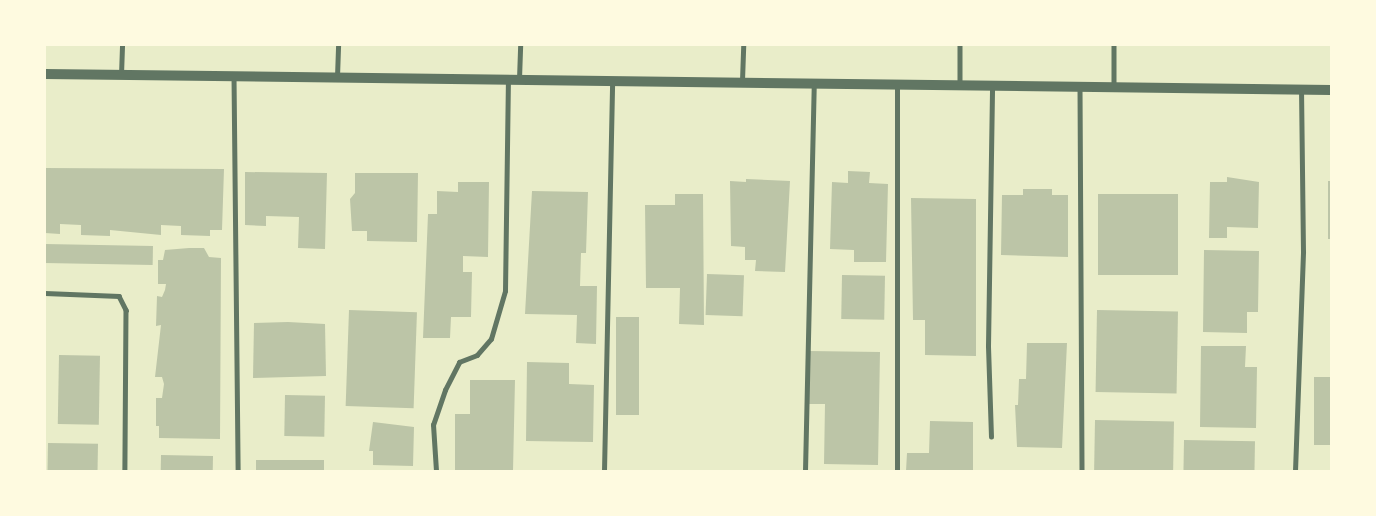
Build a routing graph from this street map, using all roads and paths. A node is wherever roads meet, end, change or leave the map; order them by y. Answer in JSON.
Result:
{"nodes":[{"id":1,"x":122,"y":45,"type":"edge"},
{"id":2,"x":338,"y":45,"type":"edge"},
{"id":3,"x":520,"y":45,"type":"edge"},
{"id":4,"x":743,"y":45,"type":"edge"},
{"id":5,"x":960,"y":45,"type":"edge"},
{"id":6,"x":1114,"y":45,"type":"edge"},
{"id":7,"x":45,"y":74,"type":"edge"},
{"id":8,"x":121,"y":75,"type":"junction"},
{"id":9,"x":234,"y":76,"type":"junction"},
{"id":10,"x":337,"y":77,"type":"junction"},
{"id":11,"x":514,"y":79,"type":"junction"},
{"id":12,"x":612,"y":81,"type":"junction"},
{"id":13,"x":742,"y":82,"type":"junction"},
{"id":14,"x":814,"y":83,"type":"junction"},
{"id":15,"x":897,"y":84,"type":"junction"},
{"id":16,"x":960,"y":85,"type":"junction"},
{"id":17,"x":992,"y":86,"type":"junction"},
{"id":18,"x":1080,"y":86,"type":"junction"},
{"id":19,"x":1114,"y":87,"type":"junction"},
{"id":20,"x":1302,"y":89,"type":"junction"},
{"id":21,"x":1331,"y":90,"type":"edge"},
{"id":22,"x":45,"y":293,"type":"edge"},
{"id":23,"x":991,"y":436,"type":"dead end"},
{"id":24,"x":125,"y":471,"type":"edge"},
{"id":25,"x":238,"y":471,"type":"edge"},
{"id":26,"x":436,"y":471,"type":"edge"},
{"id":27,"x":604,"y":471,"type":"edge"},
{"id":28,"x":805,"y":471,"type":"edge"},
{"id":29,"x":897,"y":471,"type":"edge"},
{"id":30,"x":1082,"y":471,"type":"edge"},
{"id":31,"x":1295,"y":471,"type":"edge"}],
"edges":[{"from":1,"to":8,"type":"lane"},
{"from":2,"to":10,"type":"lane"},
{"from":3,"to":11,"type":"lane"},
{"from":4,"to":13,"type":"lane"},
{"from":5,"to":16,"type":"lane"},
{"from":6,"to":19,"type":"lane"},
{"from":7,"to":8,"type":"street"},
{"from":8,"to":9,"type":"street"},
{"from":9,"to":10,"type":"street"},
{"from":9,"to":25,"type":"lane"},
{"from":10,"to":11,"type":"street"},
{"from":11,"to":12,"type":"street"},
{"from":11,"to":26,"type":"lane"},
{"from":12,"to":13,"type":"street"},
{"from":12,"to":27,"type":"lane"},
{"from":13,"to":14,"type":"street"},
{"from":14,"to":15,"type":"street"},
{"from":14,"to":28,"type":"lane"},
{"from":15,"to":16,"type":"street"},
{"from":15,"to":29,"type":"lane"},
{"from":16,"to":17,"type":"street"},
{"from":17,"to":18,"type":"street"},
{"from":17,"to":23,"type":"lane"},
{"from":18,"to":19,"type":"street"},
{"from":18,"to":30,"type":"lane"},
{"from":19,"to":20,"type":"street"},
{"from":20,"to":21,"type":"street"},
{"from":20,"to":31,"type":"lane"},
{"from":22,"to":24,"type":"lane"}]}
